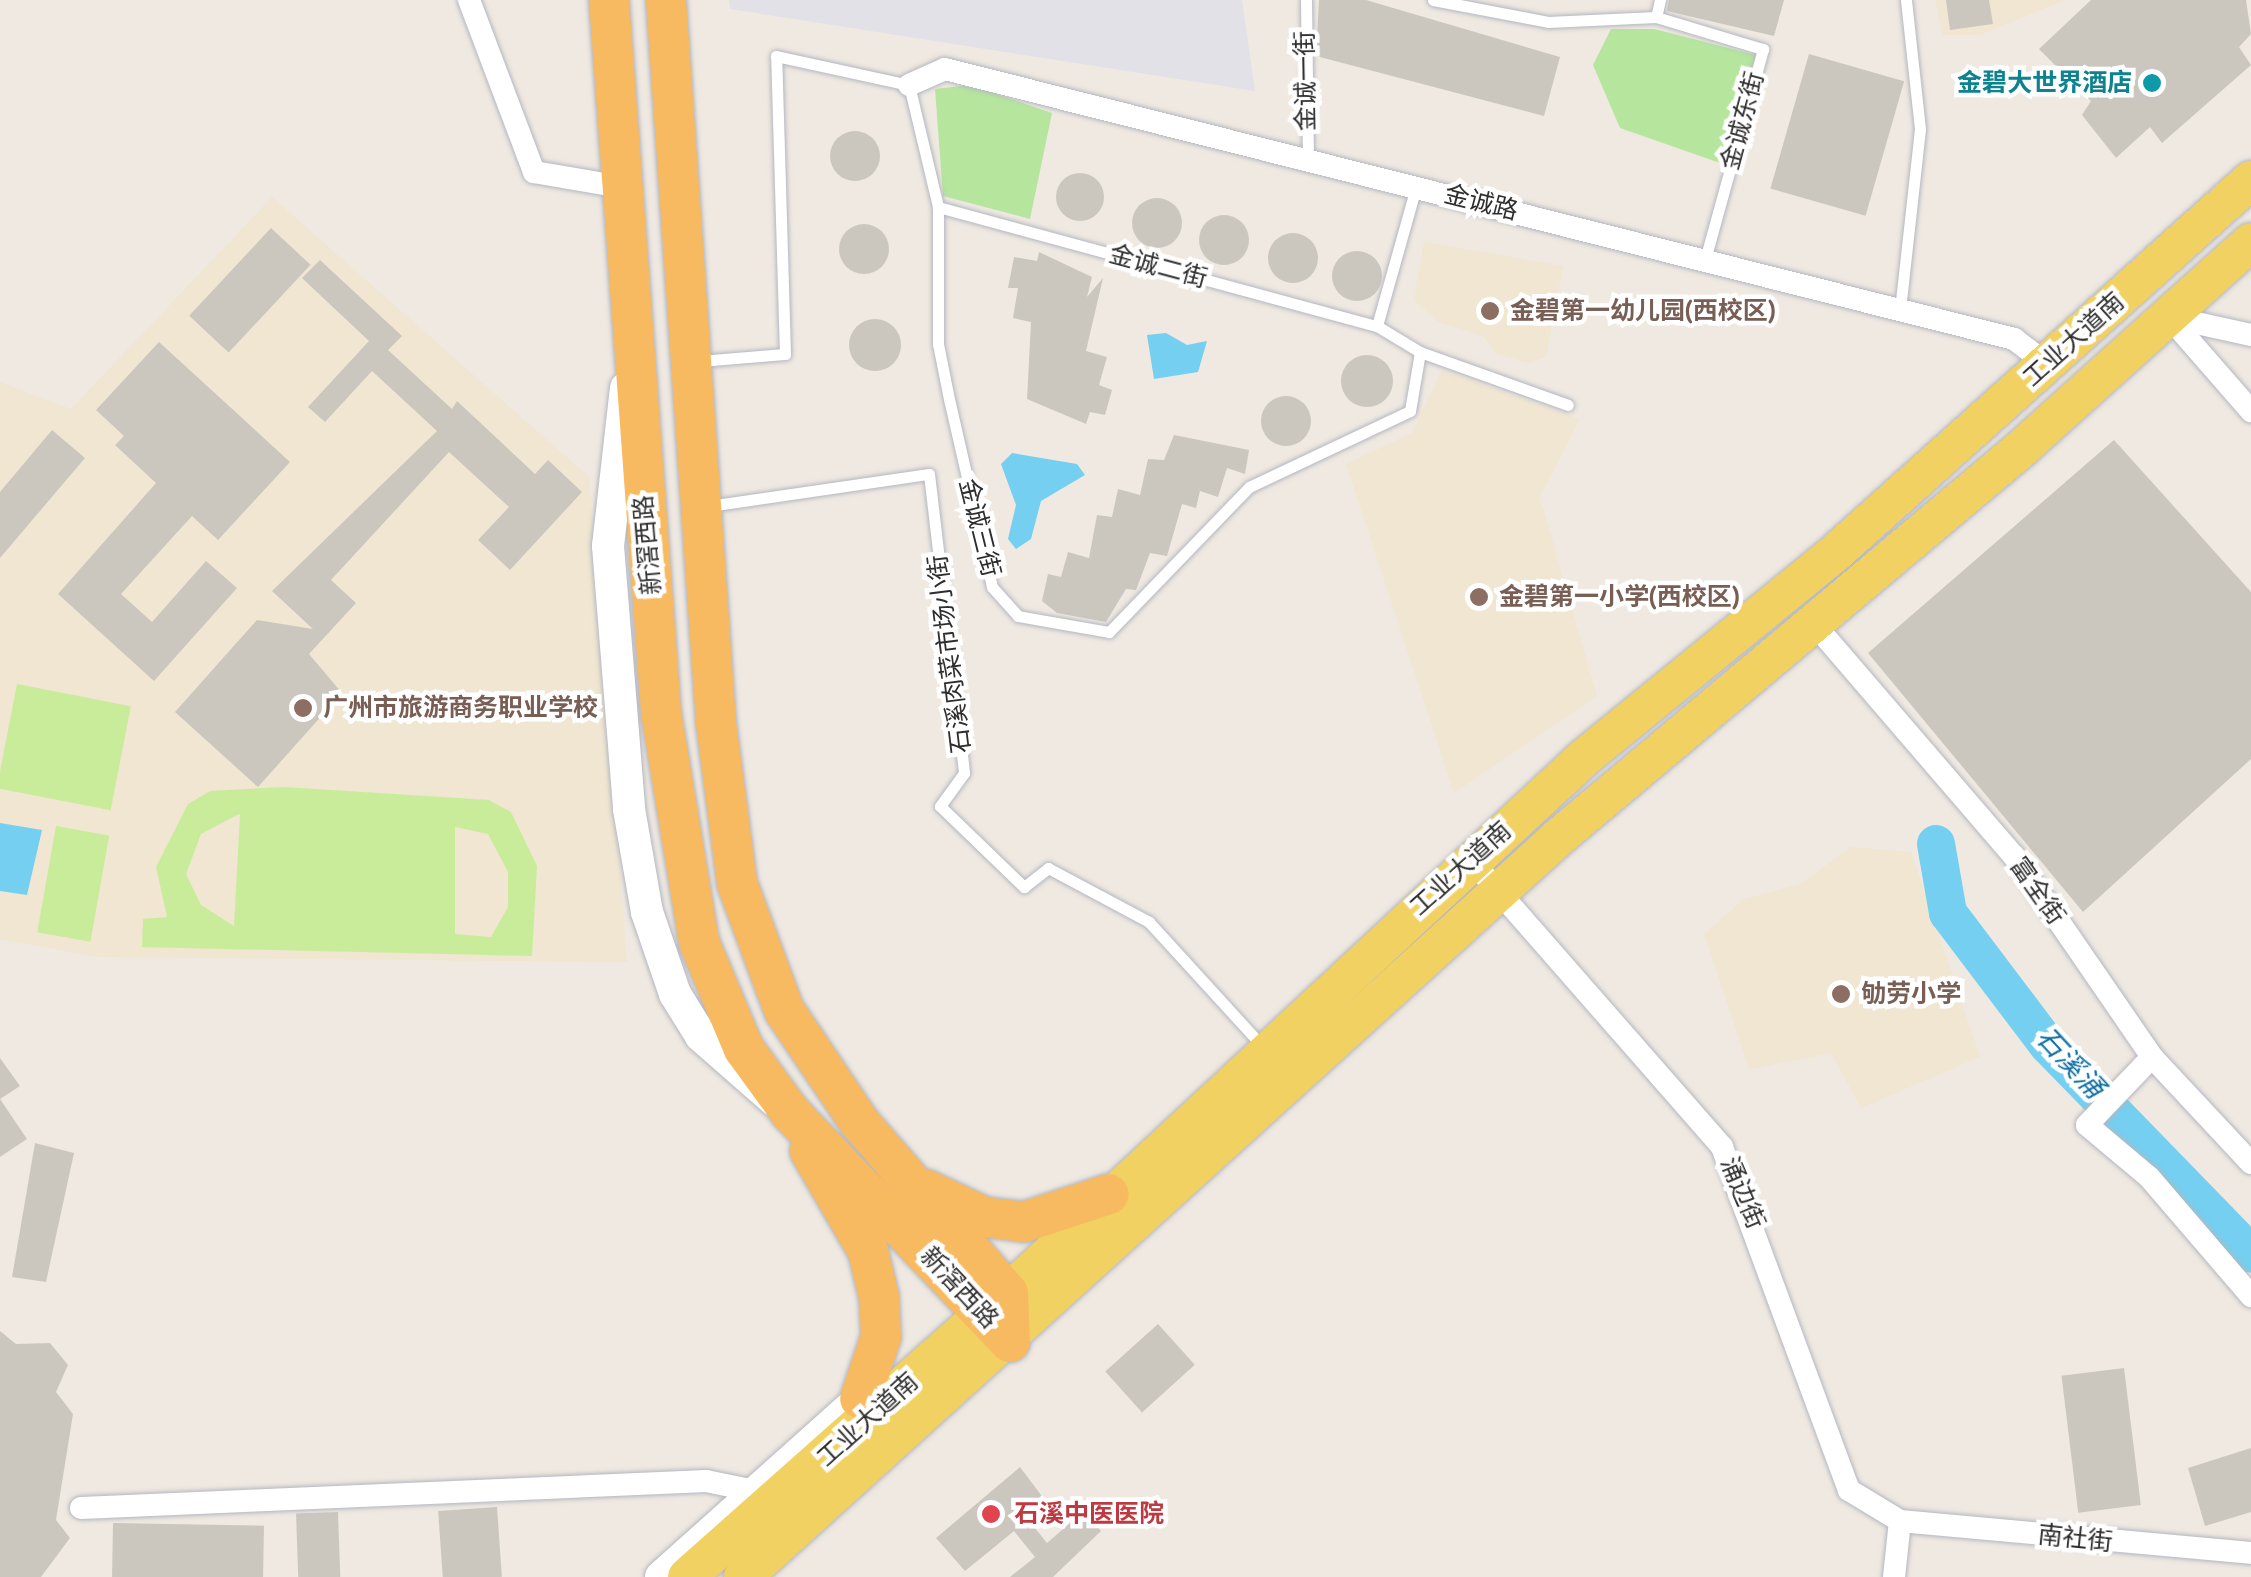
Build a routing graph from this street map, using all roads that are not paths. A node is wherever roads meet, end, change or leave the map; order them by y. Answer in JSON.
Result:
{"nodes":[{"id":1,"x":469,"y":0,"type":"edge"},
{"id":2,"x":610,"y":0,"type":"edge"},
{"id":3,"x":666,"y":0,"type":"edge"},
{"id":4,"x":1306,"y":0,"type":"edge"},
{"id":5,"x":1433,"y":0,"type":"edge"},
{"id":6,"x":1660,"y":0,"type":"edge"},
{"id":7,"x":1906,"y":0,"type":"edge"},
{"id":8,"x":1656,"y":17,"type":"junction"},
{"id":9,"x":909,"y":85,"type":"junction"},
{"id":10,"x":1308,"y":161,"type":"junction"},
{"id":11,"x":2251,"y":180,"type":"edge"},
{"id":12,"x":622,"y":187,"type":"junction"},
{"id":13,"x":1416,"y":187,"type":"junction"},
{"id":14,"x":938,"y":207,"type":"junction"},
{"id":15,"x":2251,"y":242,"type":"edge"},
{"id":16,"x":1705,"y":260,"type":"junction"},
{"id":17,"x":2138,"y":283,"type":"junction"},
{"id":18,"x":1900,"y":310,"type":"junction"},
{"id":19,"x":2169,"y":316,"type":"junction"},
{"id":20,"x":1377,"y":326,"type":"junction"},
{"id":21,"x":2251,"y":335,"type":"edge"},
{"id":22,"x":1420,"y":352,"type":"junction"},
{"id":23,"x":690,"y":362,"type":"junction"},
{"id":24,"x":2047,"y":364,"type":"junction"},
{"id":25,"x":1568,"y":405,"type":"dead end"},
{"id":26,"x":2251,"y":411,"type":"edge"},
{"id":27,"x":700,"y":507,"type":"junction"},
{"id":28,"x":1815,"y":625,"type":"junction"},
{"id":29,"x":1471,"y":860,"type":"junction"},
{"id":30,"x":1498,"y":891,"type":"junction"},
{"id":31,"x":1263,"y":1047,"type":"junction"},
{"id":32,"x":2152,"y":1057,"type":"junction"},
{"id":33,"x":790,"y":1112,"type":"junction"},
{"id":34,"x":2251,"y":1163,"type":"edge"},
{"id":35,"x":902,"y":1176,"type":"junction"},
{"id":36,"x":1109,"y":1194,"type":"junction"},
{"id":37,"x":2251,"y":1296,"type":"edge"},
{"id":38,"x":1000,"y":1316,"type":"junction"},
{"id":39,"x":860,"y":1399,"type":"junction"},
{"id":40,"x":755,"y":1490,"type":"junction"},
{"id":41,"x":82,"y":1508,"type":"dead end"},
{"id":42,"x":1900,"y":1521,"type":"junction"},
{"id":43,"x":2251,"y":1553,"type":"edge"},
{"id":44,"x":660,"y":1577,"type":"edge"},
{"id":45,"x":688,"y":1577,"type":"edge"},
{"id":46,"x":743,"y":1577,"type":"edge"},
{"id":47,"x":1894,"y":1577,"type":"edge"}],
"edges":[{"from":1,"to":12,"type":"street"},
{"from":2,"to":12,"type":"highway","name":"新滘西路"},
{"from":3,"to":23,"type":"highway","name":"新滘西路"},
{"from":4,"to":10,"type":"lane","name":"金诚一街"},
{"from":5,"to":8,"type":"lane"},
{"from":6,"to":8,"type":"lane"},
{"from":7,"to":18,"type":"lane"},
{"from":8,"to":16,"type":"lane","name":"金诚东街"},
{"from":9,"to":10,"type":"street","name":"金诚路"},
{"from":9,"to":14,"type":"lane","name":"金诚三街"},
{"from":9,"to":23,"type":"lane"},
{"from":10,"to":13,"type":"street","name":"金诚路"},
{"from":11,"to":17,"type":"main road","name":"工业大道南"},
{"from":12,"to":33,"type":"highway","name":"新滘西路"},
{"from":13,"to":16,"type":"street","name":"金诚路"},
{"from":13,"to":20,"type":"lane"},
{"from":14,"to":20,"type":"lane","name":"金诚二街"},
{"from":14,"to":22,"type":"lane","name":"金诚三街"},
{"from":15,"to":19,"type":"main road"},
{"from":16,"to":18,"type":"street","name":"金诚路"},
{"from":17,"to":19,"type":"main road"},
{"from":17,"to":24,"type":"main road","name":"工业大道南"},
{"from":18,"to":24,"type":"street","name":"金诚路"},
{"from":19,"to":21,"type":"street"},
{"from":19,"to":26,"type":"street"},
{"from":19,"to":28,"type":"main road"},
{"from":20,"to":22,"type":"lane"},
{"from":22,"to":25,"type":"lane"},
{"from":23,"to":27,"type":"highway","name":"新滘西路"},
{"from":24,"to":29,"type":"main road","name":"工业大道南"},
{"from":27,"to":31,"type":"lane","name":"石溪肉菜市场小街"},
{"from":27,"to":35,"type":"highway","name":"新滘西路"},
{"from":28,"to":30,"type":"main road"},
{"from":28,"to":32,"type":"street","name":"富全街"},
{"from":29,"to":30,"type":"street","name":"涌边街"},
{"from":29,"to":31,"type":"main road","name":"工业大道南"},
{"from":30,"to":38,"type":"main road"},
{"from":30,"to":42,"type":"street","name":"涌边街"},
{"from":31,"to":36,"type":"main road","name":"工业大道南"},
{"from":32,"to":34,"type":"street","name":"富全街"},
{"from":32,"to":37,"type":"street"},
{"from":33,"to":38,"type":"highway","name":"新滘西路"},
{"from":33,"to":39,"type":"highway"},
{"from":35,"to":36,"type":"highway"},
{"from":35,"to":38,"type":"highway","name":"新滘西路"},
{"from":36,"to":38,"type":"main road","name":"工业大道南"},
{"from":38,"to":39,"type":"main road"},
{"from":38,"to":45,"type":"main road","name":"工业大道南"},
{"from":38,"to":46,"type":"main road"},
{"from":39,"to":40,"type":"main road"},
{"from":40,"to":41,"type":"street"},
{"from":40,"to":44,"type":"main road"},
{"from":42,"to":43,"type":"street","name":"南社街"},
{"from":42,"to":47,"type":"street"}]}
